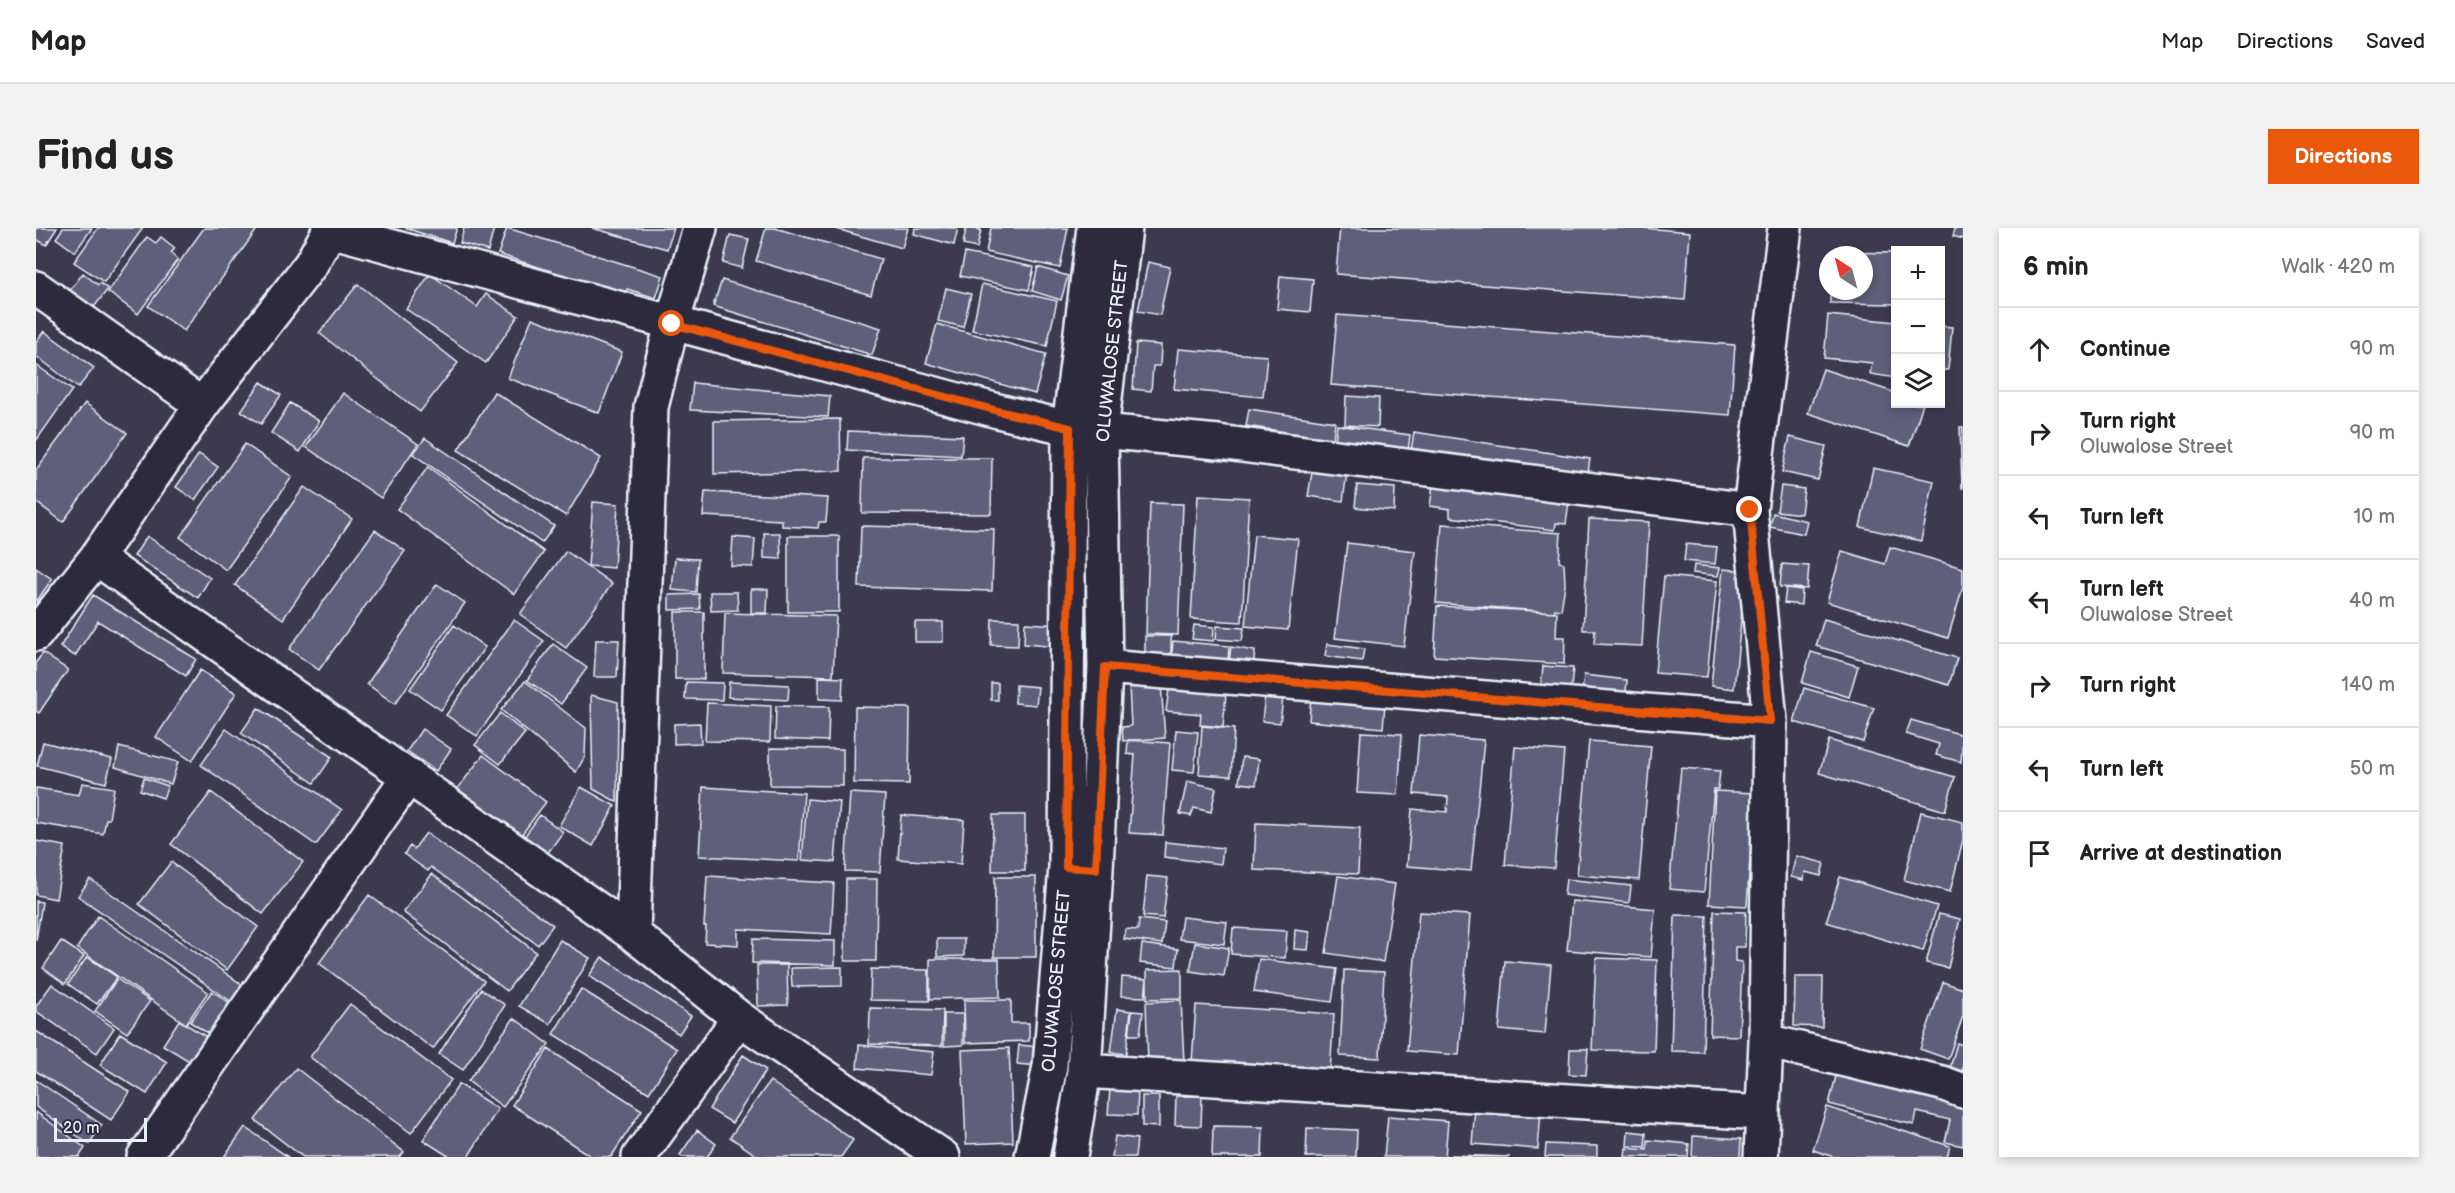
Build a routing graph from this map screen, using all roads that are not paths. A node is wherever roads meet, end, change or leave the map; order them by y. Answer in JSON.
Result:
{"nodes":[{"id":1,"x":700,"y":228,"type":"edge"},
{"id":2,"x":1094,"y":228,"type":"edge"},
{"id":3,"x":1125,"y":228,"type":"edge"},
{"id":4,"x":1785,"y":228,"type":"edge"},
{"id":5,"x":330,"y":229,"type":"edge"},
{"id":6,"x":36,"y":288,"type":"edge"},
{"id":7,"x":672,"y":324,"type":"junction"},
{"id":8,"x":201,"y":405,"type":"junction"},
{"id":9,"x":1085,"y":430,"type":"junction"},
{"id":10,"x":1750,"y":510,"type":"junction"},
{"id":11,"x":96,"y":558,"type":"junction"},
{"id":12,"x":36,"y":634,"type":"edge"},
{"id":13,"x":1105,"y":667,"type":"junction"},
{"id":14,"x":1770,"y":721,"type":"junction"},
{"id":15,"x":408,"y":776,"type":"junction"},
{"id":16,"x":1081,"y":868,"type":"junction"},
{"id":17,"x":633,"y":934,"type":"junction"},
{"id":18,"x":739,"y":1018,"type":"junction"},
{"id":19,"x":1766,"y":1041,"type":"junction"},
{"id":20,"x":1084,"y":1071,"type":"junction"},
{"id":21,"x":1963,"y":1091,"type":"edge"},
{"id":22,"x":1762,"y":1113,"type":"junction"},
{"id":23,"x":144,"y":1157,"type":"edge"},
{"id":24,"x":639,"y":1157,"type":"edge"},
{"id":25,"x":943,"y":1157,"type":"edge"},
{"id":26,"x":1032,"y":1157,"type":"edge"},
{"id":27,"x":1070,"y":1157,"type":"edge"},
{"id":28,"x":1761,"y":1157,"type":"edge"}],
"edges":[{"from":1,"to":7,"type":"street"},
{"from":2,"to":9,"type":"street","name":"OLUWALOSE STREET"},
{"from":3,"to":9,"type":"street","name":"OLUWALOSE STREET"},
{"from":4,"to":10,"type":"street"},
{"from":5,"to":7,"type":"street"},
{"from":5,"to":8,"type":"street"},
{"from":6,"to":8,"type":"street"},
{"from":7,"to":9,"type":"street"},
{"from":7,"to":17,"type":"street"},
{"from":8,"to":11,"type":"street"},
{"from":9,"to":10,"type":"street"},
{"from":9,"to":13,"type":"street","name":"OLUWALOSE STREET"},
{"from":9,"to":16,"type":"street","name":"OLUWALOSE STREET"},
{"from":10,"to":14,"type":"street"},
{"from":11,"to":12,"type":"street"},
{"from":11,"to":15,"type":"street"},
{"from":13,"to":14,"type":"street"},
{"from":13,"to":16,"type":"street","name":"OLUWALOSE STREET"},
{"from":14,"to":19,"type":"street"},
{"from":15,"to":17,"type":"street"},
{"from":15,"to":23,"type":"street"},
{"from":16,"to":20,"type":"street","name":"OLUWALOSE STREET"},
{"from":16,"to":26,"type":"street","name":"OLUWALOSE STREET"},
{"from":17,"to":18,"type":"street"},
{"from":18,"to":24,"type":"street"},
{"from":18,"to":25,"type":"street"},
{"from":19,"to":21,"type":"street"},
{"from":19,"to":22,"type":"street"},
{"from":20,"to":22,"type":"street"},
{"from":20,"to":27,"type":"street","name":"OLUWALOSE STREET"},
{"from":22,"to":28,"type":"street"}]}
